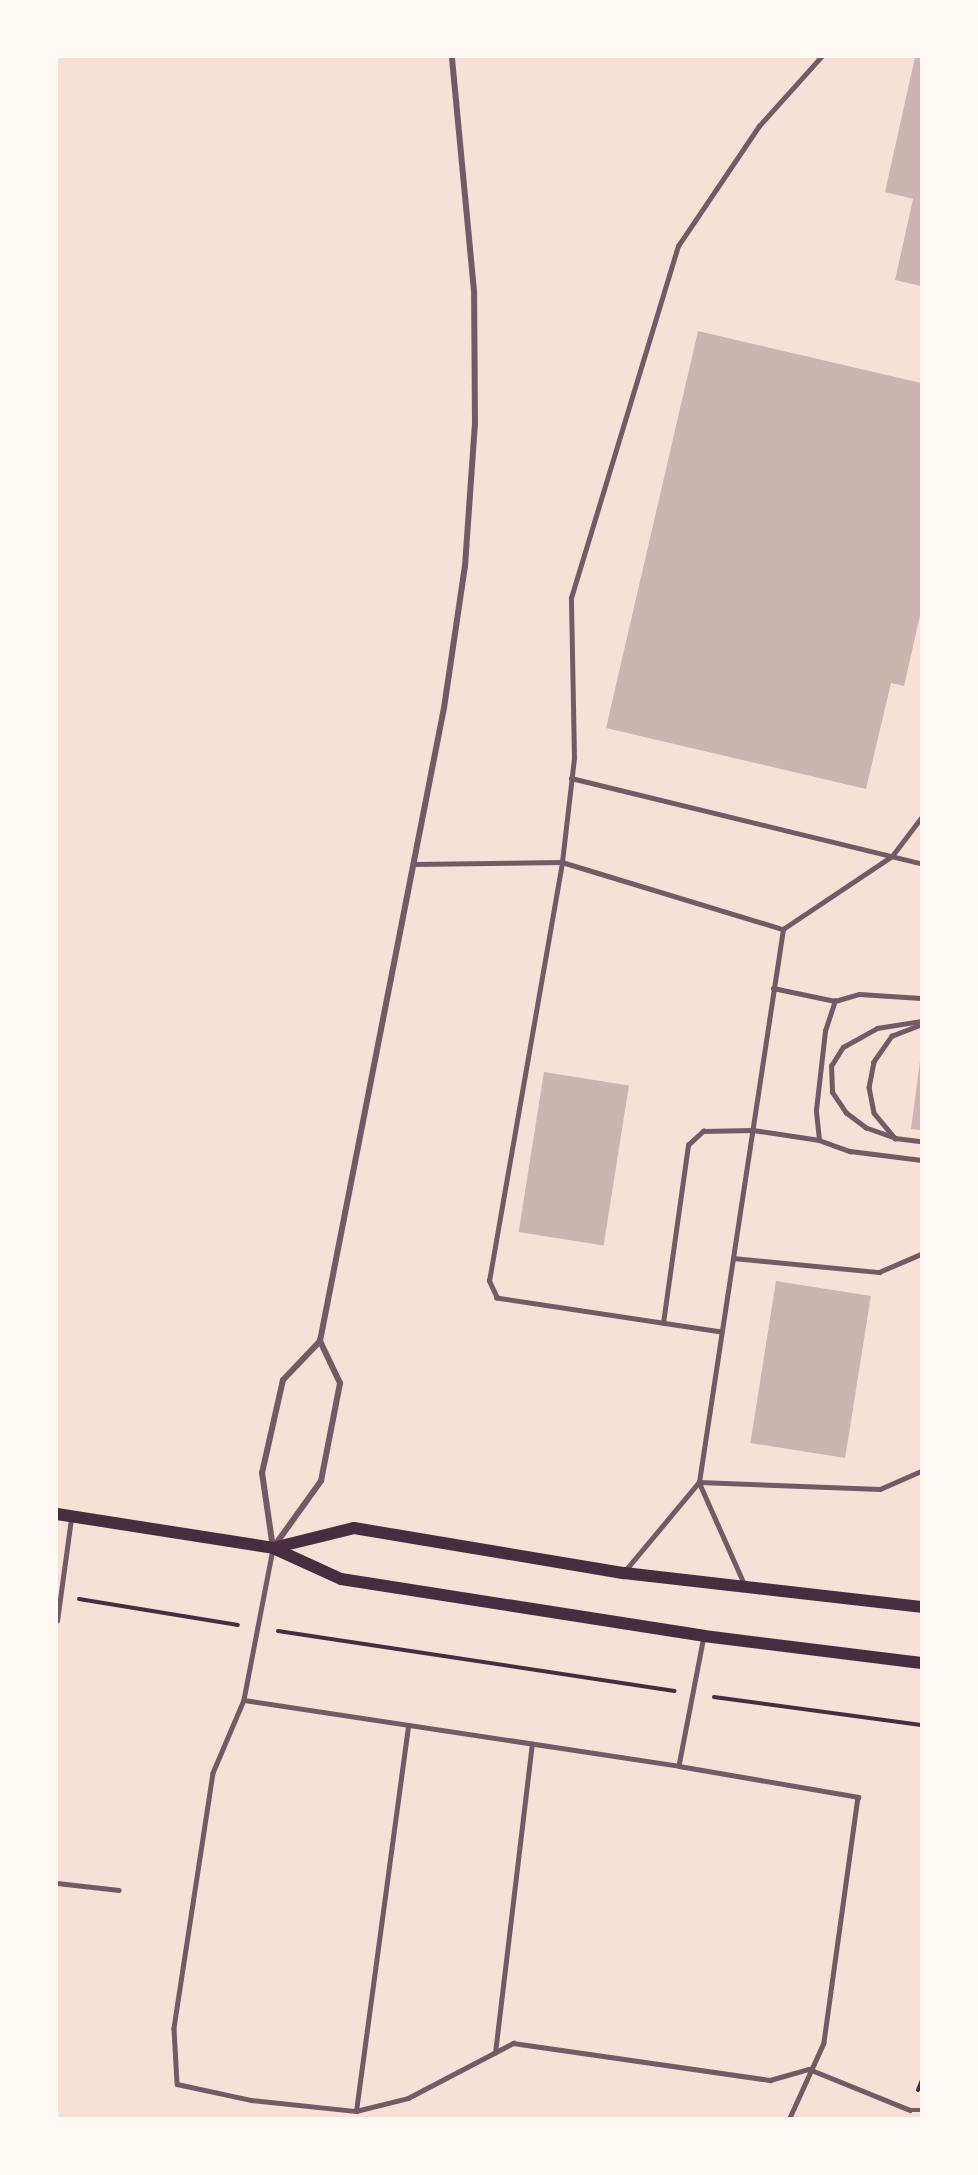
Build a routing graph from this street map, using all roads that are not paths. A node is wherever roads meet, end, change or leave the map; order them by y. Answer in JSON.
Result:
{"nodes":[{"id":1,"x":452,"y":57,"type":"edge"},
{"id":2,"x":821,"y":57,"type":"edge"},
{"id":3,"x":571,"y":778,"type":"junction"},
{"id":4,"x":921,"y":818,"type":"edge"},
{"id":5,"x":892,"y":856,"type":"junction"},
{"id":6,"x":562,"y":862,"type":"junction"},
{"id":7,"x":921,"y":863,"type":"edge"},
{"id":8,"x":413,"y":864,"type":"junction"},
{"id":9,"x":783,"y":929,"type":"junction"},
{"id":10,"x":773,"y":988,"type":"junction"},
{"id":11,"x":921,"y":998,"type":"edge"},
{"id":12,"x":835,"y":1001,"type":"junction"},
{"id":13,"x":921,"y":1023,"type":"edge"},
{"id":14,"x":753,"y":1130,"type":"junction"},
{"id":15,"x":895,"y":1138,"type":"junction"},
{"id":16,"x":819,"y":1140,"type":"junction"},
{"id":17,"x":921,"y":1141,"type":"edge"},
{"id":18,"x":921,"y":1160,"type":"edge"},
{"id":19,"x":921,"y":1254,"type":"edge"},
{"id":20,"x":733,"y":1258,"type":"junction"},
{"id":21,"x":663,"y":1323,"type":"junction"},
{"id":22,"x":721,"y":1332,"type":"junction"},
{"id":23,"x":320,"y":1341,"type":"junction"},
{"id":24,"x":921,"y":1471,"type":"edge"},
{"id":25,"x":699,"y":1482,"type":"junction"},
{"id":26,"x":57,"y":1514,"type":"edge"},
{"id":27,"x":72,"y":1516,"type":"junction"},
{"id":28,"x":273,"y":1548,"type":"junction"},
{"id":29,"x":624,"y":1573,"type":"junction"},
{"id":30,"x":744,"y":1583,"type":"junction"},
{"id":31,"x":921,"y":1607,"type":"edge"},
{"id":32,"x":57,"y":1621,"type":"edge"},
{"id":33,"x":704,"y":1636,"type":"junction"},
{"id":34,"x":921,"y":1664,"type":"edge"},
{"id":35,"x":244,"y":1700,"type":"junction"},
{"id":36,"x":408,"y":1725,"type":"junction"},
{"id":37,"x":532,"y":1744,"type":"junction"},
{"id":38,"x":679,"y":1766,"type":"junction"},
{"id":39,"x":57,"y":1883,"type":"edge"},
{"id":40,"x":119,"y":1890,"type":"dead end"},
{"id":41,"x":495,"y":2052,"type":"junction"},
{"id":42,"x":809,"y":2069,"type":"junction"},
{"id":43,"x":921,"y":2110,"type":"edge"},
{"id":44,"x":356,"y":2111,"type":"junction"},
{"id":45,"x":790,"y":2118,"type":"edge"}],
"edges":[{"from":1,"to":8,"type":"street"},
{"from":2,"to":3,"type":"lane"},
{"from":3,"to":5,"type":"lane"},
{"from":3,"to":6,"type":"lane"},
{"from":4,"to":5,"type":"lane"},
{"from":5,"to":7,"type":"lane"},
{"from":5,"to":9,"type":"lane"},
{"from":6,"to":8,"type":"lane"},
{"from":6,"to":9,"type":"lane"},
{"from":6,"to":21,"type":"lane"},
{"from":8,"to":23,"type":"street"},
{"from":9,"to":10,"type":"lane"},
{"from":10,"to":12,"type":"lane"},
{"from":10,"to":14,"type":"lane"},
{"from":11,"to":12,"type":"lane"},
{"from":12,"to":16,"type":"lane"},
{"from":13,"to":15,"type":"lane"},
{"from":13,"to":15,"type":"lane"},
{"from":14,"to":16,"type":"lane"},
{"from":14,"to":20,"type":"lane"},
{"from":14,"to":21,"type":"lane"},
{"from":15,"to":17,"type":"lane"},
{"from":16,"to":18,"type":"lane"},
{"from":19,"to":20,"type":"lane"},
{"from":20,"to":22,"type":"lane"},
{"from":21,"to":22,"type":"lane"},
{"from":22,"to":25,"type":"lane"},
{"from":23,"to":28,"type":"street"},
{"from":23,"to":28,"type":"street"},
{"from":24,"to":25,"type":"lane"},
{"from":25,"to":29,"type":"lane"},
{"from":25,"to":30,"type":"lane"},
{"from":26,"to":27,"type":"main road"},
{"from":27,"to":28,"type":"main road"},
{"from":27,"to":32,"type":"lane"},
{"from":28,"to":29,"type":"main road"},
{"from":28,"to":33,"type":"main road"},
{"from":28,"to":35,"type":"lane"},
{"from":29,"to":30,"type":"main road"},
{"from":30,"to":31,"type":"main road"},
{"from":33,"to":34,"type":"main road"},
{"from":33,"to":38,"type":"lane"},
{"from":35,"to":36,"type":"lane"},
{"from":35,"to":44,"type":"lane"},
{"from":36,"to":37,"type":"lane"},
{"from":36,"to":44,"type":"lane"},
{"from":37,"to":38,"type":"lane"},
{"from":37,"to":41,"type":"lane"},
{"from":38,"to":42,"type":"lane"},
{"from":39,"to":40,"type":"lane"},
{"from":41,"to":42,"type":"lane"},
{"from":41,"to":44,"type":"lane"},
{"from":42,"to":43,"type":"lane"},
{"from":42,"to":45,"type":"lane"}]}
